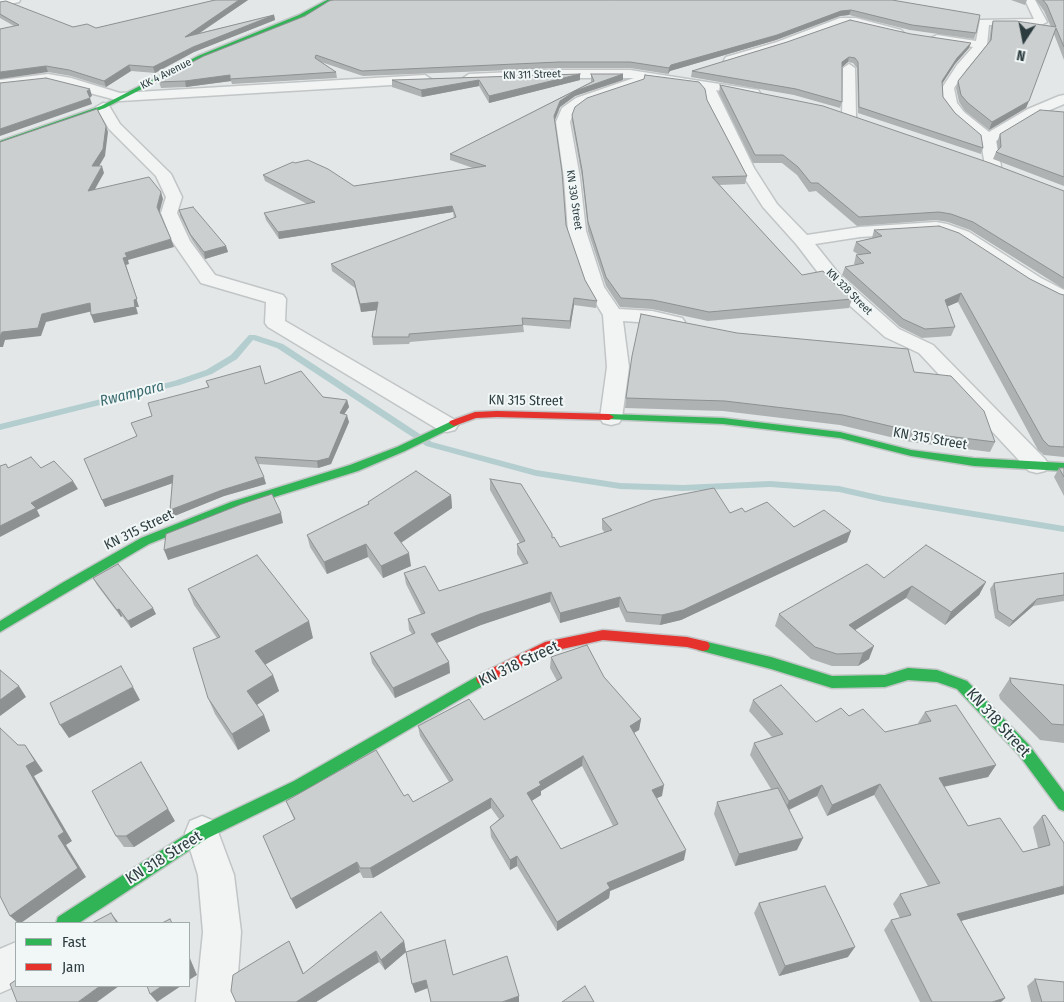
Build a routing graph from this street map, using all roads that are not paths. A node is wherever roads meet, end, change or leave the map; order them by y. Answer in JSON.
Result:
{"nodes":[{"id":1,"x":15,"y":0,"type":"edge"},
{"id":2,"x":306,"y":0,"type":"edge"},
{"id":3,"x":1030,"y":0,"type":"edge"},
{"id":4,"x":326,"y":2,"type":"edge"},
{"id":5,"x":0,"y":3,"type":"edge"},
{"id":6,"x":910,"y":35,"type":"edge"},
{"id":7,"x":928,"y":37,"type":"edge"},
{"id":8,"x":981,"y":45,"type":"junction"},
{"id":9,"x":722,"y":62,"type":"edge"},
{"id":10,"x":849,"y":68,"type":"edge"},
{"id":11,"x":698,"y":77,"type":"junction"},
{"id":12,"x":666,"y":78,"type":"junction"},
{"id":13,"x":0,"y":84,"type":"edge"},
{"id":14,"x":767,"y":96,"type":"edge"},
{"id":15,"x":120,"y":97,"type":"junction"},
{"id":16,"x":1064,"y":99,"type":"edge"},
{"id":17,"x":103,"y":107,"type":"junction"},
{"id":18,"x":834,"y":112,"type":"edge"},
{"id":19,"x":988,"y":139,"type":"junction"},
{"id":20,"x":0,"y":143,"type":"edge"},
{"id":21,"x":974,"y":160,"type":"edge"},
{"id":22,"x":803,"y":241,"type":"junction"},
{"id":23,"x":1064,"y":297,"type":"edge"},
{"id":24,"x":613,"y":315,"type":"junction"},
{"id":25,"x":696,"y":327,"type":"edge"},
{"id":26,"x":880,"y":347,"type":"edge"},
{"id":27,"x":926,"y":349,"type":"junction"},
{"id":28,"x":611,"y":418,"type":"junction"},
{"id":29,"x":447,"y":425,"type":"junction"},
{"id":30,"x":1037,"y":465,"type":"junction"},
{"id":31,"x":1064,"y":467,"type":"edge"},
{"id":32,"x":0,"y":627,"type":"edge"},
{"id":33,"x":1064,"y":804,"type":"edge"},
{"id":34,"x":202,"y":833,"type":"junction"},
{"id":35,"x":66,"y":922,"type":"edge"},
{"id":36,"x":15,"y":962,"type":"edge"},
{"id":37,"x":0,"y":974,"type":"edge"},
{"id":38,"x":216,"y":1002,"type":"edge"}],
"edges":[{"from":1,"to":5,"type":"street"},
{"from":2,"to":4,"type":"street"},
{"from":3,"to":8,"type":"street"},
{"from":4,"to":15,"type":"street","name":"KK 4 Avenue"},
{"from":6,"to":9,"type":"street"},
{"from":7,"to":8,"type":"street"},
{"from":8,"to":19,"type":"street"},
{"from":10,"to":18,"type":"street"},
{"from":11,"to":12,"type":"street","name":"KN 311 Street"},
{"from":11,"to":14,"type":"street","name":"KN 311 Street"},
{"from":11,"to":22,"type":"street","name":"KN 328 Street"},
{"from":12,"to":15,"type":"street","name":"KN 311 Street"},
{"from":12,"to":24,"type":"street","name":"KN 330 Street"},
{"from":13,"to":15,"type":"street","name":"KN 311 Street"},
{"from":15,"to":17,"type":"street","name":"KK 4 Avenue"},
{"from":16,"to":19,"type":"street"},
{"from":17,"to":20,"type":"street","name":"KK 4 Avenue"},
{"from":17,"to":29,"type":"street"},
{"from":19,"to":21,"type":"street"},
{"from":22,"to":23,"type":"street"},
{"from":22,"to":27,"type":"street","name":"KN 328 Street"},
{"from":24,"to":25,"type":"street"},
{"from":24,"to":28,"type":"street","name":"KN 330 Street"},
{"from":26,"to":27,"type":"street"},
{"from":27,"to":30,"type":"street","name":"KN 328 Street"},
{"from":28,"to":29,"type":"street","name":"KN 315 Street"},
{"from":28,"to":30,"type":"street","name":"KN 315 Street"},
{"from":29,"to":32,"type":"street","name":"KN 315 Street"},
{"from":30,"to":31,"type":"street","name":"KN 315 Street"},
{"from":33,"to":34,"type":"street","name":"KN 318 Street"},
{"from":34,"to":35,"type":"street","name":"KN 318 Street"},
{"from":34,"to":38,"type":"street"},
{"from":36,"to":37,"type":"street"}]}
